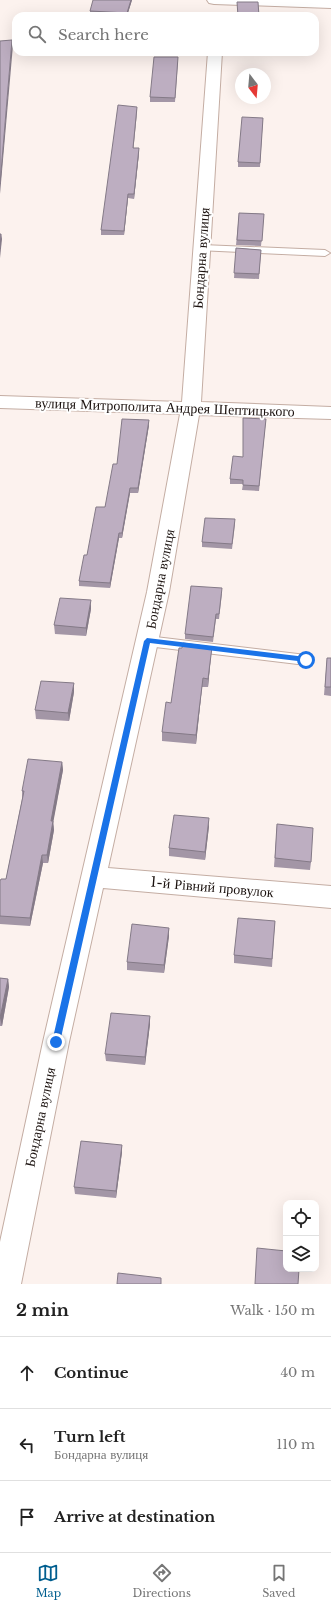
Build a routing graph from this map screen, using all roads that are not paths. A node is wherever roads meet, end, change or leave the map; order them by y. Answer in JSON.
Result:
{"nodes":[{"id":1,"x":214,"y":0,"type":"edge"},
{"id":2,"x":219,"y":0,"type":"edge"},
{"id":3,"x":229,"y":0,"type":"edge"},
{"id":4,"x":331,"y":4,"type":"edge"},
{"id":5,"x":218,"y":12,"type":"edge"},
{"id":6,"x":215,"y":56,"type":"edge"},
{"id":7,"x":202,"y":248,"type":"junction"},
{"id":8,"x":324,"y":253,"type":"dead end"},
{"id":9,"x":0,"y":402,"type":"edge"},
{"id":10,"x":191,"y":408,"type":"junction"},
{"id":11,"x":331,"y":413,"type":"edge"},
{"id":12,"x":147,"y":641,"type":"junction"},
{"id":13,"x":306,"y":660,"type":"dead end"},
{"id":14,"x":94,"y":877,"type":"junction"},
{"id":15,"x":331,"y":897,"type":"edge"},
{"id":16,"x":6,"y":1284,"type":"edge"}],
"edges":[{"from":1,"to":2,"type":"street"},
{"from":2,"to":3,"type":"street"},
{"from":2,"to":5,"type":"street"},
{"from":3,"to":4,"type":"street"},
{"from":6,"to":7,"type":"street","name":"Бондарна вулиця"},
{"from":7,"to":8,"type":"lane"},
{"from":7,"to":10,"type":"street","name":"Бондарна вулиця"},
{"from":9,"to":10,"type":"street","name":"вулиця Митрополита Андрея Шептицького"},
{"from":10,"to":11,"type":"street","name":"вулиця Митрополита Андрея Шептицького"},
{"from":10,"to":12,"type":"street","name":"Бондарна вулиця"},
{"from":12,"to":13,"type":"lane"},
{"from":12,"to":14,"type":"street","name":"Бондарна вулиця"},
{"from":14,"to":15,"type":"street","name":"1-й Рівний провулок"},
{"from":14,"to":16,"type":"street","name":"Бондарна вулиця"}]}
